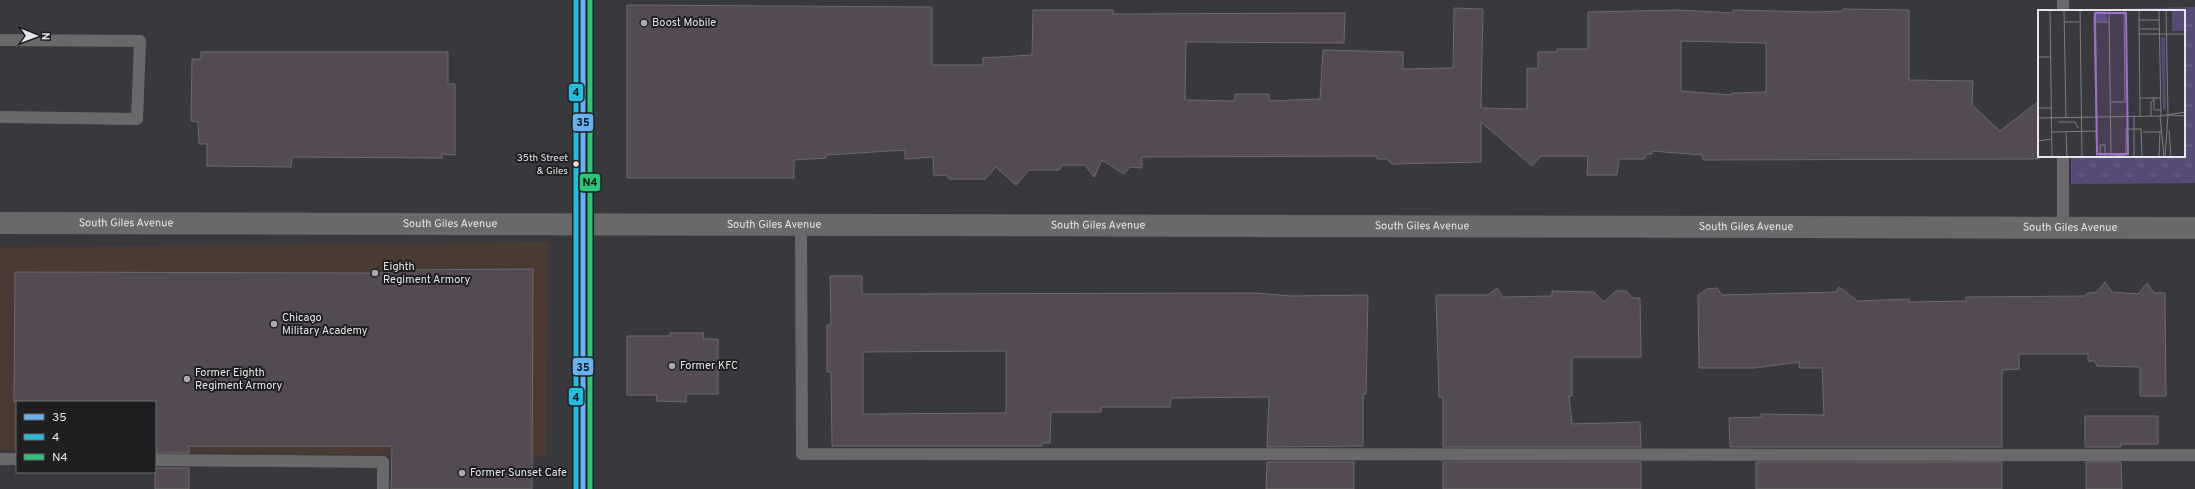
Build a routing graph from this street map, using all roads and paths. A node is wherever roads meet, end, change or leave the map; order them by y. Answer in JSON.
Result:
{"nodes":[{"id":1,"x":583,"y":0,"type":"edge"},
{"id":2,"x":0,"y":40,"type":"edge"},
{"id":3,"x":0,"y":117,"type":"edge"},
{"id":4,"x":2063,"y":157,"type":"edge"},
{"id":5,"x":0,"y":223,"type":"edge"},
{"id":6,"x":583,"y":224,"type":"junction"},
{"id":7,"x":801,"y":224,"type":"junction"},
{"id":8,"x":2063,"y":228,"type":"junction"},
{"id":9,"x":2195,"y":228,"type":"edge"},
{"id":10,"x":2195,"y":455,"type":"edge"},
{"id":11,"x":0,"y":459,"type":"edge"},
{"id":12,"x":16,"y":459,"type":"edge"},
{"id":13,"x":156,"y":460,"type":"edge"},
{"id":14,"x":383,"y":489,"type":"edge"},
{"id":15,"x":583,"y":489,"type":"edge"}],
"edges":[{"from":1,"to":6,"type":"main road"},
{"from":2,"to":3,"type":"lane"},
{"from":4,"to":8,"type":"lane"},
{"from":5,"to":6,"type":"street","name":"South Giles Avenue"},
{"from":6,"to":7,"type":"street","name":"South Giles Avenue"},
{"from":6,"to":15,"type":"main road"},
{"from":7,"to":8,"type":"street","name":"South Giles Avenue"},
{"from":7,"to":10,"type":"lane"},
{"from":8,"to":9,"type":"street","name":"South Giles Avenue"},
{"from":11,"to":12,"type":"lane"},
{"from":13,"to":14,"type":"lane"}]}
